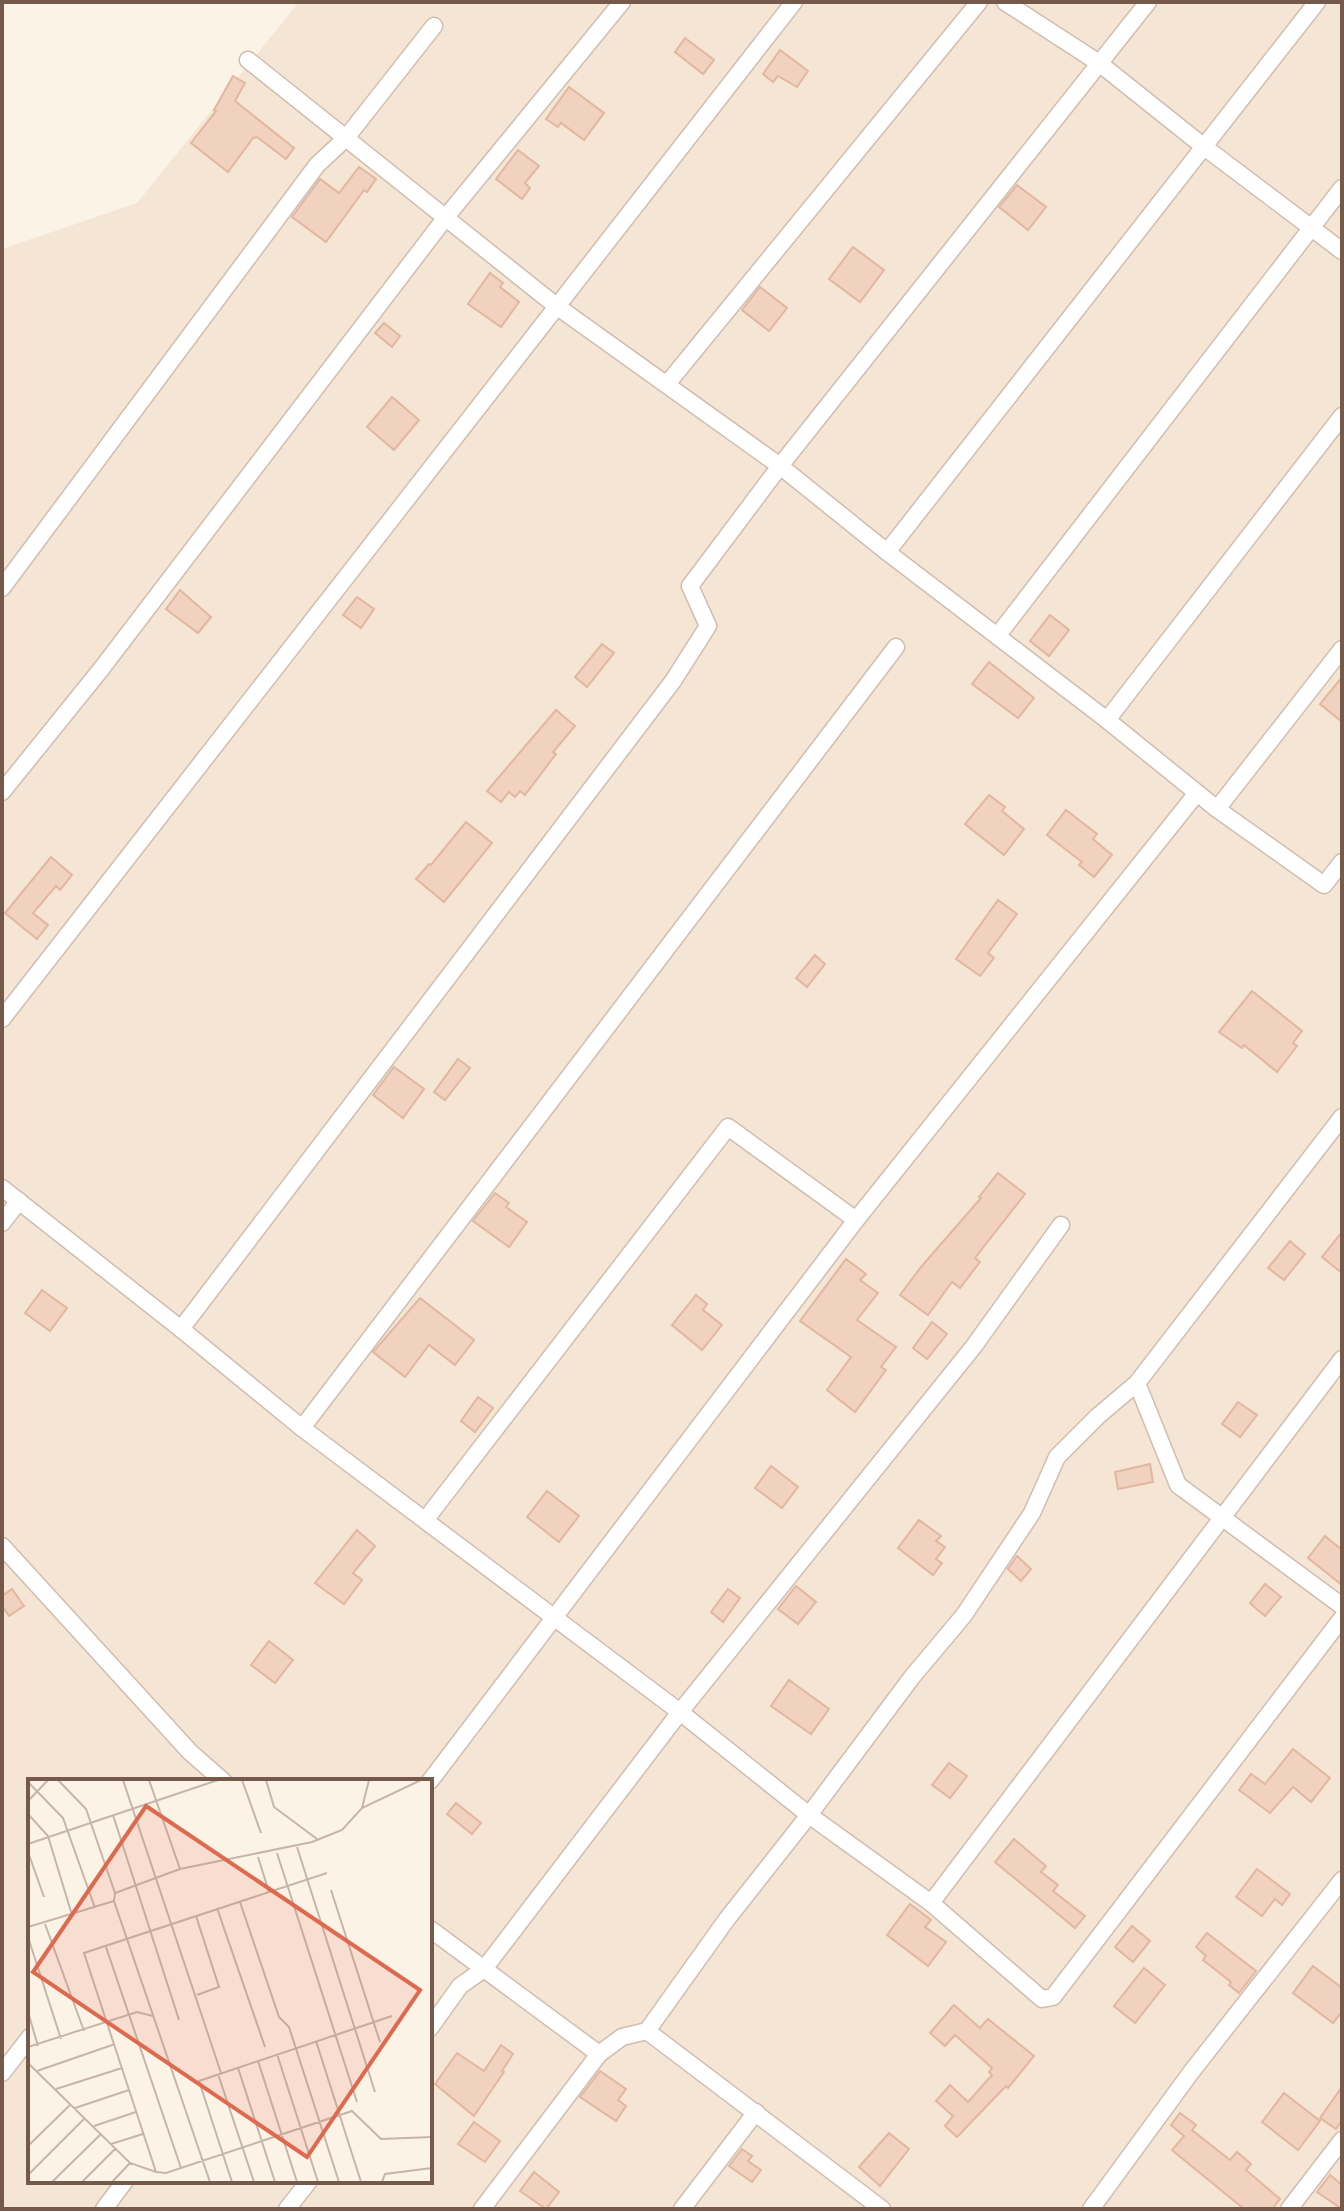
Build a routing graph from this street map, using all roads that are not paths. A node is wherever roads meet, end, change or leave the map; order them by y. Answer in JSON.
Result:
{"nodes":[{"id":1,"x":622,"y":2,"type":"edge"},
{"id":2,"x":794,"y":2,"type":"edge"},
{"id":3,"x":979,"y":2,"type":"edge"},
{"id":4,"x":1005,"y":2,"type":"edge"},
{"id":5,"x":1148,"y":2,"type":"edge"},
{"id":6,"x":1317,"y":2,"type":"edge"},
{"id":7,"x":434,"y":26,"type":"dead end"},
{"id":8,"x":248,"y":60,"type":"dead end"},
{"id":9,"x":1099,"y":63,"type":"junction"},
{"id":10,"x":346,"y":138,"type":"junction"},
{"id":11,"x":1203,"y":146,"type":"junction"},
{"id":12,"x":1342,"y":188,"type":"edge"},
{"id":13,"x":446,"y":217,"type":"junction"},
{"id":14,"x":1311,"y":227,"type":"junction"},
{"id":15,"x":1342,"y":251,"type":"edge"},
{"id":16,"x":555,"y":305,"type":"junction"},
{"id":17,"x":667,"y":384,"type":"junction"},
{"id":18,"x":1342,"y":416,"type":"edge"},
{"id":19,"x":780,"y":466,"type":"junction"},
{"id":20,"x":887,"y":552,"type":"junction"},
{"id":21,"x":2,"y":588,"type":"edge"},
{"id":22,"x":998,"y":635,"type":"junction"},
{"id":23,"x":896,"y":647,"type":"dead end"},
{"id":24,"x":1342,"y":649,"type":"edge"},
{"id":25,"x":1107,"y":720,"type":"junction"},
{"id":26,"x":2,"y":792,"type":"edge"},
{"id":27,"x":1197,"y":793,"type":"junction"},
{"id":28,"x":1217,"y":809,"type":"junction"},
{"id":29,"x":1342,"y":862,"type":"edge"},
{"id":30,"x":2,"y":1019,"type":"edge"},
{"id":31,"x":1342,"y":1117,"type":"edge"},
{"id":32,"x":2,"y":1188,"type":"edge"},
{"id":33,"x":19,"y":1201,"type":"junction"},
{"id":34,"x":856,"y":1220,"type":"junction"},
{"id":35,"x":2,"y":1223,"type":"edge"},
{"id":36,"x":1061,"y":1225,"type":"dead end"},
{"id":37,"x":181,"y":1329,"type":"junction"},
{"id":38,"x":1342,"y":1359,"type":"edge"},
{"id":39,"x":1137,"y":1383,"type":"junction"},
{"id":40,"x":302,"y":1428,"type":"junction"},
{"id":41,"x":1221,"y":1517,"type":"junction"},
{"id":42,"x":426,"y":1519,"type":"junction"},
{"id":43,"x":2,"y":1546,"type":"edge"},
{"id":44,"x":1342,"y":1606,"type":"edge"},
{"id":45,"x":553,"y":1618,"type":"junction"},
{"id":46,"x":1342,"y":1618,"type":"edge"},
{"id":47,"x":680,"y":1712,"type":"junction"},
{"id":48,"x":221,"y":1779,"type":"edge"},
{"id":49,"x":432,"y":1779,"type":"edge"},
{"id":50,"x":809,"y":1815,"type":"junction"},
{"id":51,"x":1342,"y":1880,"type":"edge"},
{"id":52,"x":931,"y":1903,"type":"junction"},
{"id":53,"x":432,"y":1930,"type":"edge"},
{"id":54,"x":484,"y":1969,"type":"junction"},
{"id":55,"x":432,"y":2025,"type":"edge"},
{"id":56,"x":647,"y":2031,"type":"junction"},
{"id":57,"x":28,"y":2040,"type":"edge"},
{"id":58,"x":599,"y":2054,"type":"junction"},
{"id":59,"x":2,"y":2073,"type":"edge"},
{"id":60,"x":756,"y":2112,"type":"junction"},
{"id":61,"x":1342,"y":2140,"type":"edge"},
{"id":62,"x":124,"y":2183,"type":"edge"},
{"id":63,"x":307,"y":2183,"type":"edge"},
{"id":64,"x":104,"y":2209,"type":"edge"},
{"id":65,"x":287,"y":2209,"type":"edge"},
{"id":66,"x":482,"y":2209,"type":"edge"},
{"id":67,"x":682,"y":2209,"type":"edge"},
{"id":68,"x":882,"y":2209,"type":"edge"},
{"id":69,"x":1091,"y":2209,"type":"edge"},
{"id":70,"x":1289,"y":2209,"type":"edge"}],
"edges":[{"from":1,"to":13,"type":"street"},
{"from":2,"to":16,"type":"street"},
{"from":3,"to":17,"type":"street"},
{"from":4,"to":9,"type":"street"},
{"from":5,"to":9,"type":"street"},
{"from":6,"to":11,"type":"street"},
{"from":7,"to":10,"type":"street"},
{"from":8,"to":10,"type":"street"},
{"from":9,"to":11,"type":"street"},
{"from":9,"to":19,"type":"street"},
{"from":10,"to":13,"type":"street"},
{"from":10,"to":21,"type":"street"},
{"from":11,"to":14,"type":"street"},
{"from":11,"to":20,"type":"street"},
{"from":12,"to":14,"type":"street"},
{"from":13,"to":16,"type":"street"},
{"from":13,"to":26,"type":"street"},
{"from":14,"to":15,"type":"street"},
{"from":14,"to":22,"type":"street"},
{"from":16,"to":17,"type":"street"},
{"from":16,"to":30,"type":"street"},
{"from":17,"to":19,"type":"street"},
{"from":18,"to":25,"type":"street"},
{"from":19,"to":20,"type":"street"},
{"from":19,"to":37,"type":"street"},
{"from":20,"to":22,"type":"street"},
{"from":22,"to":25,"type":"street"},
{"from":23,"to":40,"type":"street"},
{"from":24,"to":28,"type":"street"},
{"from":25,"to":27,"type":"street"},
{"from":27,"to":28,"type":"street"},
{"from":27,"to":34,"type":"street"},
{"from":28,"to":29,"type":"street"},
{"from":31,"to":39,"type":"street"},
{"from":32,"to":33,"type":"street"},
{"from":33,"to":35,"type":"street"},
{"from":33,"to":37,"type":"street"},
{"from":34,"to":42,"type":"street"},
{"from":34,"to":45,"type":"street"},
{"from":36,"to":47,"type":"street"},
{"from":37,"to":40,"type":"street"},
{"from":38,"to":41,"type":"street"},
{"from":39,"to":41,"type":"street"},
{"from":39,"to":50,"type":"street"},
{"from":40,"to":42,"type":"street"},
{"from":41,"to":44,"type":"street"},
{"from":41,"to":52,"type":"street"},
{"from":42,"to":45,"type":"street"},
{"from":43,"to":48,"type":"street"},
{"from":45,"to":47,"type":"street"},
{"from":45,"to":49,"type":"street"},
{"from":46,"to":52,"type":"street"},
{"from":47,"to":50,"type":"street"},
{"from":47,"to":54,"type":"street"},
{"from":50,"to":52,"type":"street"},
{"from":50,"to":56,"type":"street"},
{"from":51,"to":69,"type":"street"},
{"from":53,"to":54,"type":"street"},
{"from":54,"to":55,"type":"street"},
{"from":54,"to":58,"type":"street"},
{"from":56,"to":58,"type":"street"},
{"from":56,"to":60,"type":"street"},
{"from":57,"to":59,"type":"street"},
{"from":58,"to":66,"type":"street"},
{"from":60,"to":67,"type":"street"},
{"from":60,"to":68,"type":"street"},
{"from":61,"to":70,"type":"street"},
{"from":62,"to":64,"type":"street"},
{"from":63,"to":65,"type":"street"}]}
